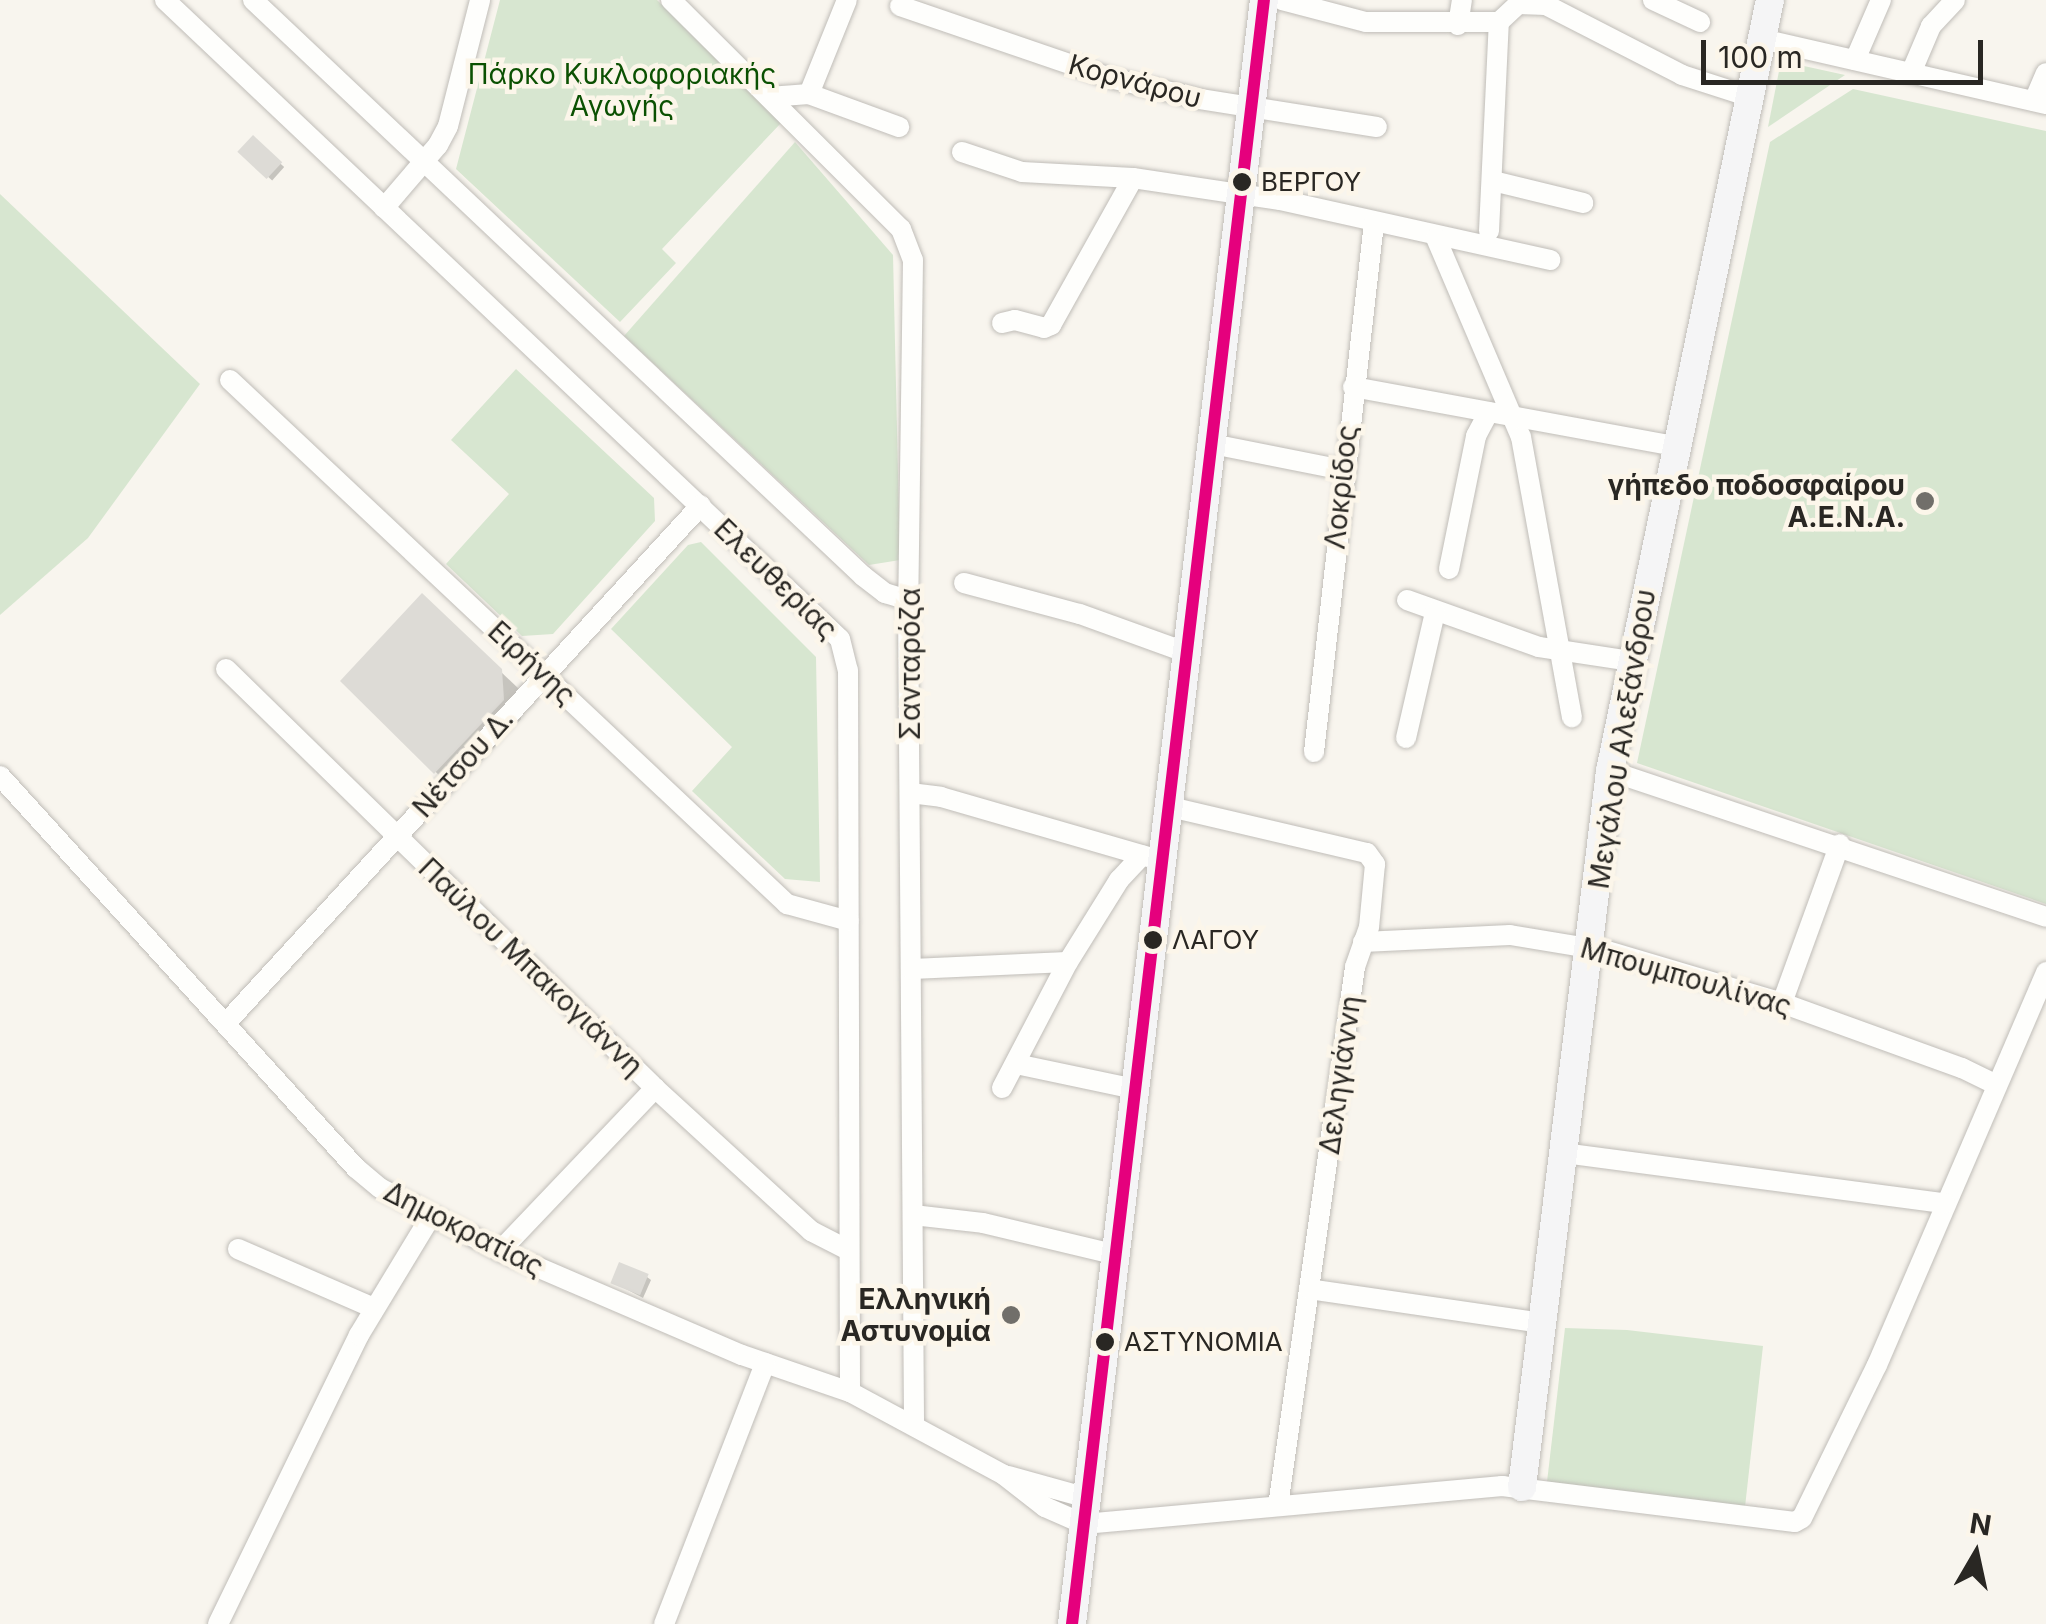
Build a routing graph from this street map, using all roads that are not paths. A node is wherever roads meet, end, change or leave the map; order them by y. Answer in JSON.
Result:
{"nodes":[{"id":1,"x":166,"y":0,"type":"edge"},
{"id":2,"x":253,"y":0,"type":"edge"},
{"id":3,"x":480,"y":0,"type":"edge"},
{"id":4,"x":672,"y":0,"type":"edge"},
{"id":5,"x":847,"y":0,"type":"edge"},
{"id":6,"x":1264,"y":0,"type":"edge"},
{"id":7,"x":1282,"y":0,"type":"edge"},
{"id":8,"x":1462,"y":0,"type":"edge"},
{"id":9,"x":1653,"y":0,"type":"edge"},
{"id":10,"x":1770,"y":0,"type":"edge"},
{"id":11,"x":1882,"y":0,"type":"edge"},
{"id":12,"x":1955,"y":0,"type":"edge"},
{"id":13,"x":1520,"y":2,"type":"edge"},
{"id":14,"x":900,"y":6,"type":"dead end"},
{"id":15,"x":1498,"y":22,"type":"junction"},
{"id":16,"x":1700,"y":22,"type":"dead end"},
{"id":17,"x":1458,"y":25,"type":"junction"},
{"id":18,"x":1762,"y":39,"type":"junction"},
{"id":19,"x":1855,"y":60,"type":"junction"},
{"id":20,"x":1911,"y":73,"type":"junction"},
{"id":21,"x":2046,"y":73,"type":"edge"},
{"id":22,"x":809,"y":94,"type":"junction"},
{"id":23,"x":769,"y":97,"type":"junction"},
{"id":24,"x":1750,"y":97,"type":"junction"},
{"id":25,"x":2040,"y":103,"type":"edge"},
{"id":26,"x":1251,"y":106,"type":"junction"},
{"id":27,"x":1377,"y":127,"type":"dead end"},
{"id":28,"x":899,"y":128,"type":"dead end"},
{"id":29,"x":962,"y":152,"type":"dead end"},
{"id":30,"x":424,"y":163,"type":"junction"},
{"id":31,"x":1133,"y":178,"type":"junction"},
{"id":32,"x":1493,"y":181,"type":"junction"},
{"id":33,"x":1240,"y":193,"type":"junction"},
{"id":34,"x":1582,"y":203,"type":"dead end"},
{"id":35,"x":384,"y":208,"type":"junction"},
{"id":36,"x":1378,"y":217,"type":"junction"},
{"id":37,"x":1490,"y":231,"type":"dead end"},
{"id":38,"x":1436,"y":238,"type":"junction"},
{"id":39,"x":1462,"y":242,"type":"junction"},
{"id":40,"x":1550,"y":260,"type":"dead end"},
{"id":41,"x":1002,"y":323,"type":"dead end"},
{"id":42,"x":230,"y":380,"type":"dead end"},
{"id":43,"x":1352,"y":387,"type":"junction"},
{"id":44,"x":1489,"y":412,"type":"junction"},
{"id":45,"x":1513,"y":416,"type":"junction"},
{"id":46,"x":1212,"y":444,"type":"junction"},
{"id":47,"x":1676,"y":446,"type":"junction"},
{"id":48,"x":1343,"y":470,"type":"junction"},
{"id":49,"x":701,"y":505,"type":"junction"},
{"id":50,"x":1449,"y":570,"type":"dead end"},
{"id":51,"x":964,"y":583,"type":"dead end"},
{"id":52,"x":908,"y":600,"type":"junction"},
{"id":53,"x":1406,"y":600,"type":"dead end"},
{"id":54,"x":1435,"y":612,"type":"junction"},
{"id":55,"x":1185,"y":652,"type":"junction"},
{"id":56,"x":1562,"y":652,"type":"junction"},
{"id":57,"x":1630,"y":662,"type":"junction"},
{"id":58,"x":226,"y":669,"type":"dead end"},
{"id":59,"x":544,"y":674,"type":"junction"},
{"id":60,"x":1572,"y":717,"type":"dead end"},
{"id":61,"x":1406,"y":738,"type":"dead end"},
{"id":62,"x":1314,"y":752,"type":"dead end"},
{"id":63,"x":1610,"y":771,"type":"junction"},
{"id":64,"x":0,"y":776,"type":"edge"},
{"id":65,"x":910,"y":793,"type":"junction"},
{"id":66,"x":1166,"y":806,"type":"junction"},
{"id":67,"x":396,"y":837,"type":"junction"},
{"id":68,"x":1840,"y":844,"type":"junction"},
{"id":69,"x":1151,"y":857,"type":"junction"},
{"id":70,"x":2046,"y":917,"type":"edge"},
{"id":71,"x":849,"y":921,"type":"junction"},
{"id":72,"x":1363,"y":942,"type":"junction"},
{"id":73,"x":1590,"y":948,"type":"junction"},
{"id":74,"x":1068,"y":962,"type":"junction"},
{"id":75,"x":910,"y":969,"type":"junction"},
{"id":76,"x":2046,"y":972,"type":"edge"},
{"id":77,"x":1782,"y":1003,"type":"junction"},
{"id":78,"x":226,"y":1022,"type":"junction"},
{"id":79,"x":1016,"y":1064,"type":"junction"},
{"id":80,"x":1996,"y":1084,"type":"junction"},
{"id":81,"x":655,"y":1088,"type":"junction"},
{"id":82,"x":1002,"y":1088,"type":"dead end"},
{"id":83,"x":1135,"y":1089,"type":"junction"},
{"id":84,"x":1563,"y":1153,"type":"junction"},
{"id":85,"x":1945,"y":1203,"type":"junction"},
{"id":86,"x":912,"y":1215,"type":"junction"},
{"id":87,"x":432,"y":1216,"type":"junction"},
{"id":88,"x":238,"y":1249,"type":"dead end"},
{"id":89,"x":848,"y":1250,"type":"junction"},
{"id":90,"x":500,"y":1251,"type":"junction"},
{"id":91,"x":1116,"y":1255,"type":"junction"},
{"id":92,"x":1310,"y":1289,"type":"junction"},
{"id":93,"x":374,"y":1308,"type":"junction"},
{"id":94,"x":1542,"y":1323,"type":"junction"},
{"id":95,"x":764,"y":1363,"type":"junction"},
{"id":96,"x":850,"y":1392,"type":"junction"},
{"id":97,"x":914,"y":1426,"type":"junction"},
{"id":98,"x":1522,"y":1487,"type":"junction"},
{"id":99,"x":1278,"y":1506,"type":"junction"},
{"id":100,"x":1086,"y":1511,"type":"junction"},
{"id":101,"x":218,"y":1624,"type":"edge"},
{"id":102,"x":664,"y":1624,"type":"edge"},
{"id":103,"x":1072,"y":1624,"type":"edge"}],
"edges":[{"from":1,"to":35,"type":"street","name":"Ελευθερίας"},
{"from":2,"to":30,"type":"street"},
{"from":3,"to":30,"type":"street"},
{"from":4,"to":23,"type":"street","name":"Σανταρόζα"},
{"from":5,"to":22,"type":"street"},
{"from":6,"to":26,"type":"main road"},
{"from":7,"to":17,"type":"street"},
{"from":8,"to":17,"type":"street"},
{"from":9,"to":16,"type":"street"},
{"from":10,"to":18,"type":"main road","name":"Μεγάλου Αλεξάνδρου"},
{"from":11,"to":19,"type":"street"},
{"from":12,"to":20,"type":"street"},
{"from":13,"to":15,"type":"street"},
{"from":13,"to":24,"type":"street"},
{"from":14,"to":26,"type":"street","name":"Κορνάρου"},
{"from":15,"to":17,"type":"street"},
{"from":15,"to":32,"type":"street"},
{"from":18,"to":19,"type":"street"},
{"from":18,"to":24,"type":"main road","name":"Μεγάλου Αλεξάνδρου"},
{"from":19,"to":20,"type":"street"},
{"from":20,"to":25,"type":"street"},
{"from":21,"to":25,"type":"street"},
{"from":22,"to":23,"type":"street"},
{"from":22,"to":28,"type":"street"},
{"from":23,"to":52,"type":"street","name":"Σανταρόζα"},
{"from":24,"to":47,"type":"main road","name":"Μεγάλου Αλεξάνδρου"},
{"from":26,"to":27,"type":"street","name":"Κορνάρου"},
{"from":26,"to":33,"type":"main road"},
{"from":29,"to":31,"type":"street"},
{"from":30,"to":35,"type":"street"},
{"from":30,"to":52,"type":"street"},
{"from":31,"to":33,"type":"street"},
{"from":31,"to":41,"type":"street"},
{"from":32,"to":34,"type":"street"},
{"from":32,"to":37,"type":"street"},
{"from":33,"to":36,"type":"street"},
{"from":33,"to":46,"type":"main road"},
{"from":35,"to":49,"type":"street","name":"Ελευθερίας"},
{"from":36,"to":38,"type":"street"},
{"from":36,"to":39,"type":"street"},
{"from":36,"to":43,"type":"street","name":"Λοκρίδος"},
{"from":38,"to":39,"type":"street"},
{"from":38,"to":45,"type":"street"},
{"from":39,"to":40,"type":"street"},
{"from":42,"to":59,"type":"street","name":"Ειρήνης"},
{"from":43,"to":44,"type":"street"},
{"from":43,"to":48,"type":"street","name":"Λοκρίδος"},
{"from":44,"to":45,"type":"street"},
{"from":44,"to":50,"type":"street"},
{"from":45,"to":47,"type":"street"},
{"from":45,"to":56,"type":"street"},
{"from":46,"to":48,"type":"street"},
{"from":46,"to":55,"type":"main road"},
{"from":47,"to":57,"type":"main road","name":"Μεγάλου Αλεξάνδρου"},
{"from":48,"to":62,"type":"street","name":"Λοκρίδος"},
{"from":49,"to":59,"type":"street","name":"Νέτσου Δ."},
{"from":49,"to":71,"type":"street","name":"Ελευθερίας"},
{"from":51,"to":55,"type":"street"},
{"from":52,"to":65,"type":"street","name":"Σανταρόζα"},
{"from":53,"to":54,"type":"street"},
{"from":54,"to":56,"type":"street"},
{"from":54,"to":61,"type":"street"},
{"from":55,"to":66,"type":"main road"},
{"from":56,"to":57,"type":"street"},
{"from":56,"to":60,"type":"street"},
{"from":57,"to":63,"type":"main road","name":"Μεγάλου Αλεξάνδρου"},
{"from":58,"to":67,"type":"street","name":"Παύλου Μπακογιάννη"},
{"from":59,"to":67,"type":"street","name":"Νέτσου Δ."},
{"from":59,"to":71,"type":"street","name":"Ειρήνης"},
{"from":63,"to":68,"type":"street"},
{"from":63,"to":73,"type":"main road","name":"Μεγάλου Αλεξάνδρου"},
{"from":64,"to":78,"type":"street","name":"Δημοκρατίας"},
{"from":65,"to":69,"type":"street"},
{"from":65,"to":75,"type":"street","name":"Σανταρόζα"},
{"from":66,"to":69,"type":"main road"},
{"from":66,"to":72,"type":"street","name":"Δεληγιάννη"},
{"from":67,"to":78,"type":"street","name":"Νέτσου Δ."},
{"from":67,"to":81,"type":"street","name":"Παύλου Μπακογιάννη"},
{"from":68,"to":70,"type":"street"},
{"from":68,"to":77,"type":"street"},
{"from":69,"to":74,"type":"street"},
{"from":69,"to":83,"type":"main road"},
{"from":71,"to":89,"type":"street","name":"Ελευθερίας"},
{"from":72,"to":73,"type":"street","name":"Μπουμπουλίνας"},
{"from":72,"to":92,"type":"street","name":"Δεληγιάννη"},
{"from":73,"to":77,"type":"street","name":"Μπουμπουλίνας"},
{"from":73,"to":84,"type":"main road","name":"Μεγάλου Αλεξάνδρου"},
{"from":74,"to":75,"type":"street"},
{"from":74,"to":79,"type":"street"},
{"from":75,"to":86,"type":"street","name":"Σανταρόζα"},
{"from":76,"to":80,"type":"street"},
{"from":77,"to":80,"type":"street","name":"Μπουμπουλίνας"},
{"from":78,"to":87,"type":"street","name":"Δημοκρατίας"},
{"from":79,"to":82,"type":"street"},
{"from":79,"to":83,"type":"street"},
{"from":80,"to":85,"type":"street"},
{"from":81,"to":89,"type":"street","name":"Παύλου Μπακογιάννη"},
{"from":81,"to":90,"type":"street"},
{"from":83,"to":91,"type":"main road"},
{"from":84,"to":85,"type":"street"},
{"from":84,"to":94,"type":"main road","name":"Μεγάλου Αλεξάνδρου"},
{"from":85,"to":98,"type":"street"},
{"from":86,"to":91,"type":"street"},
{"from":86,"to":97,"type":"street","name":"Σανταρόζα"},
{"from":87,"to":90,"type":"street","name":"Δημοκρατίας"},
{"from":87,"to":93,"type":"street"},
{"from":88,"to":93,"type":"street"},
{"from":89,"to":96,"type":"street","name":"Ελευθερίας"},
{"from":90,"to":95,"type":"street","name":"Δημοκρατίας"},
{"from":91,"to":100,"type":"main road"},
{"from":92,"to":94,"type":"street"},
{"from":92,"to":99,"type":"street","name":"Δεληγιάννη"},
{"from":93,"to":101,"type":"street"},
{"from":94,"to":98,"type":"main road","name":"Μεγάλου Αλεξάνδρου"},
{"from":95,"to":96,"type":"street","name":"Δημοκρατίας"},
{"from":95,"to":102,"type":"street"},
{"from":96,"to":97,"type":"street","name":"Δημοκρατίας"},
{"from":97,"to":100,"type":"street","name":"Δημοκρατίας"},
{"from":98,"to":99,"type":"street"},
{"from":99,"to":100,"type":"street"},
{"from":100,"to":103,"type":"main road"}]}
